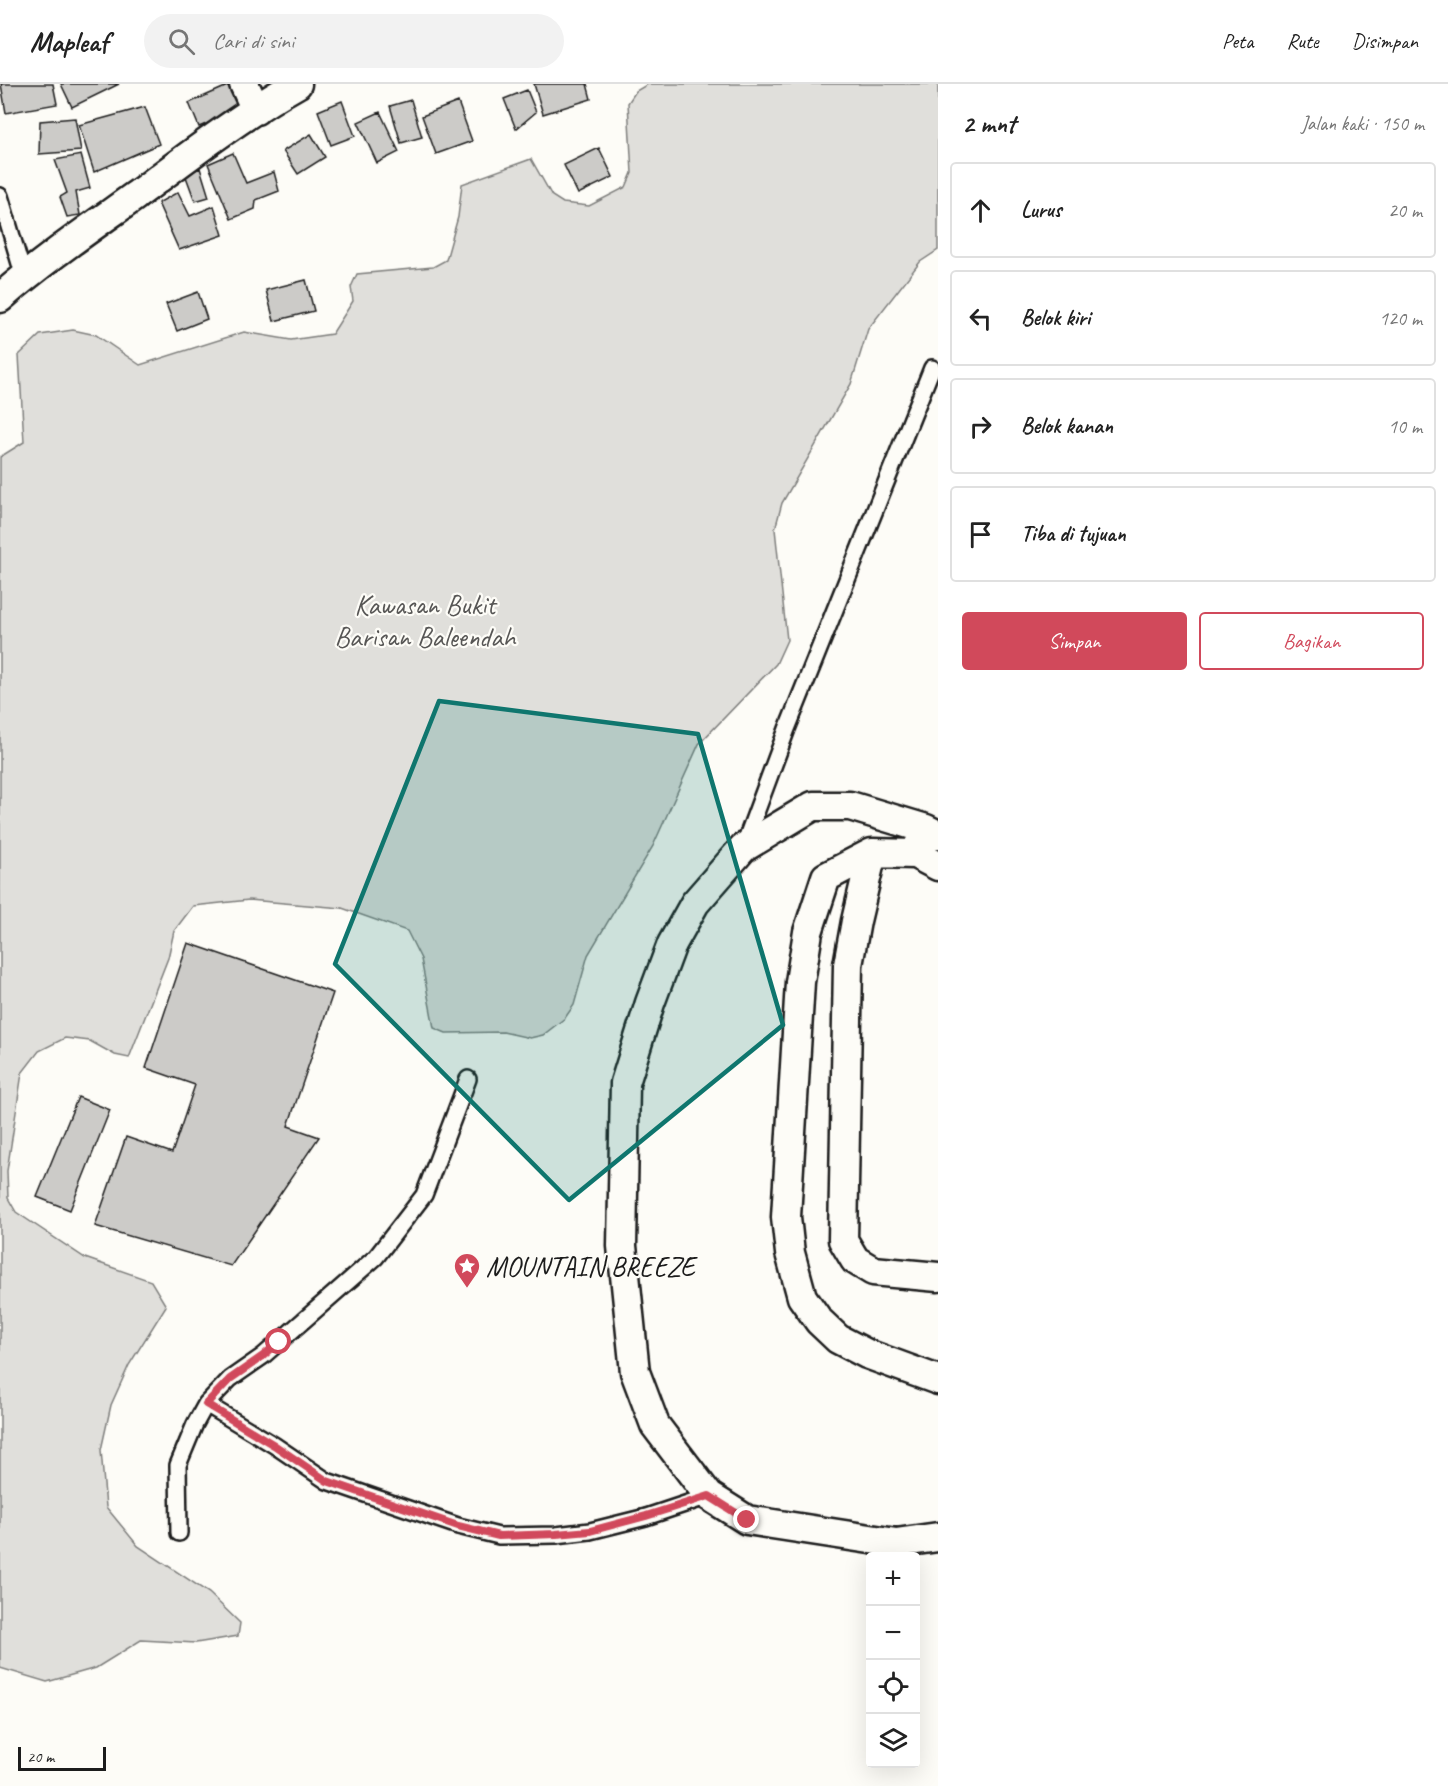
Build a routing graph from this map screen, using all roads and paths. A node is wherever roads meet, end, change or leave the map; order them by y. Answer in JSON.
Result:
{"nodes":[{"id":1,"x":244,"y":84,"type":"edge"},
{"id":2,"x":297,"y":84,"type":"edge"},
{"id":3,"x":256,"y":110,"type":"junction"},
{"id":4,"x":0,"y":196,"type":"edge"},
{"id":5,"x":24,"y":276,"type":"junction"},
{"id":6,"x":0,"y":298,"type":"edge"},
{"id":7,"x":932,"y":368,"type":"dead end"},
{"id":8,"x":932,"y":832,"type":"edge"},
{"id":9,"x":743,"y":848,"type":"junction"},
{"id":10,"x":872,"y":853,"type":"junction"},
{"id":11,"x":926,"y":860,"type":"edge"},
{"id":12,"x":468,"y":1078,"type":"dead end"},
{"id":13,"x":938,"y":1277,"type":"edge"},
{"id":14,"x":938,"y":1380,"type":"edge"},
{"id":15,"x":206,"y":1404,"type":"junction"},
{"id":16,"x":709,"y":1496,"type":"junction"},
{"id":17,"x":179,"y":1533,"type":"dead end"},
{"id":18,"x":938,"y":1537,"type":"edge"}],
"edges":[{"from":1,"to":3,"type":"street"},
{"from":2,"to":3,"type":"street"},
{"from":3,"to":5,"type":"street"},
{"from":4,"to":5,"type":"lane"},
{"from":5,"to":6,"type":"street"},
{"from":7,"to":9,"type":"lane"},
{"from":8,"to":9,"type":"street"},
{"from":8,"to":11,"type":"street"},
{"from":9,"to":16,"type":"street"},
{"from":10,"to":11,"type":"street"},
{"from":10,"to":13,"type":"street"},
{"from":10,"to":14,"type":"street"},
{"from":12,"to":15,"type":"lane"},
{"from":15,"to":16,"type":"lane"},
{"from":15,"to":17,"type":"lane"},
{"from":16,"to":18,"type":"street"}]}
